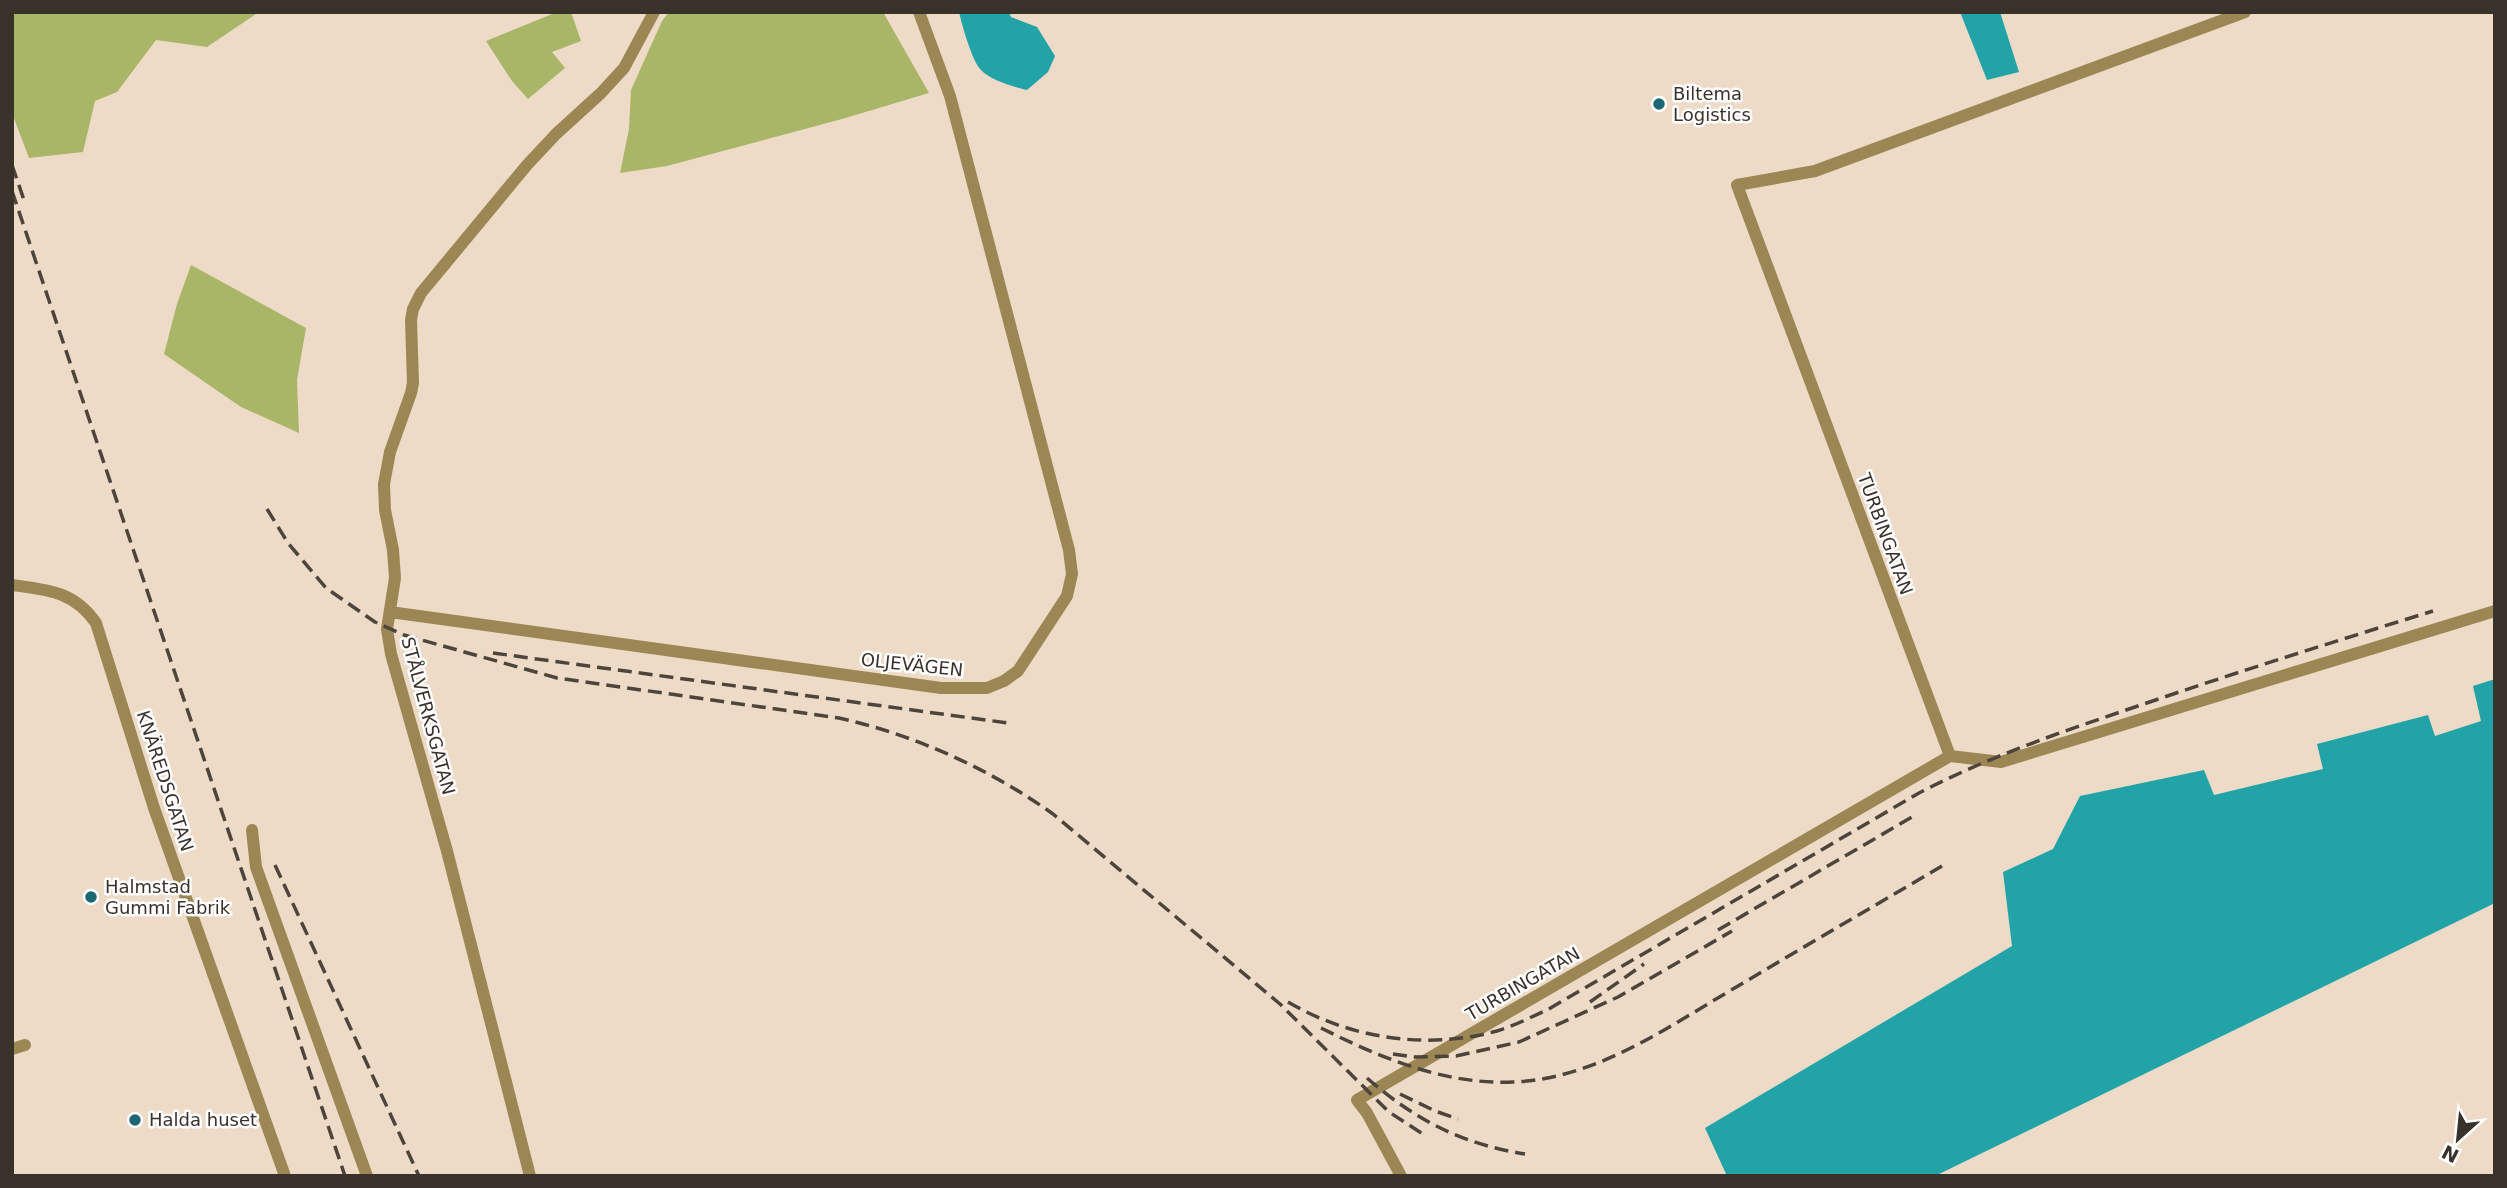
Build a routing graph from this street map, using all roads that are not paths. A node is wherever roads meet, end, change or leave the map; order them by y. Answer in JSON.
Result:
{"nodes":[{"id":1,"x":654,"y":12,"type":"edge"},
{"id":2,"x":919,"y":12,"type":"edge"},
{"id":3,"x":2245,"y":12,"type":"edge"},
{"id":4,"x":12,"y":584,"type":"edge"},
{"id":5,"x":2495,"y":611,"type":"edge"},
{"id":6,"x":390,"y":612,"type":"junction"},
{"id":7,"x":1950,"y":756,"type":"junction"},
{"id":8,"x":253,"y":830,"type":"dead end"},
{"id":9,"x":285,"y":1176,"type":"edge"},
{"id":10,"x":367,"y":1176,"type":"edge"},
{"id":11,"x":530,"y":1176,"type":"edge"},
{"id":12,"x":1401,"y":1176,"type":"edge"}],
"edges":[{"from":1,"to":6,"type":"street","name":"STÅLVERKSGATAN"},
{"from":2,"to":6,"type":"street","name":"OLJEVÄGEN"},
{"from":3,"to":7,"type":"street","name":"TURBINGATAN"},
{"from":4,"to":9,"type":"street","name":"KNÄREDSGATAN"},
{"from":5,"to":7,"type":"street"},
{"from":6,"to":11,"type":"street","name":"STÅLVERKSGATAN"},
{"from":7,"to":12,"type":"street","name":"TURBINGATAN"},
{"from":8,"to":10,"type":"street"}]}
